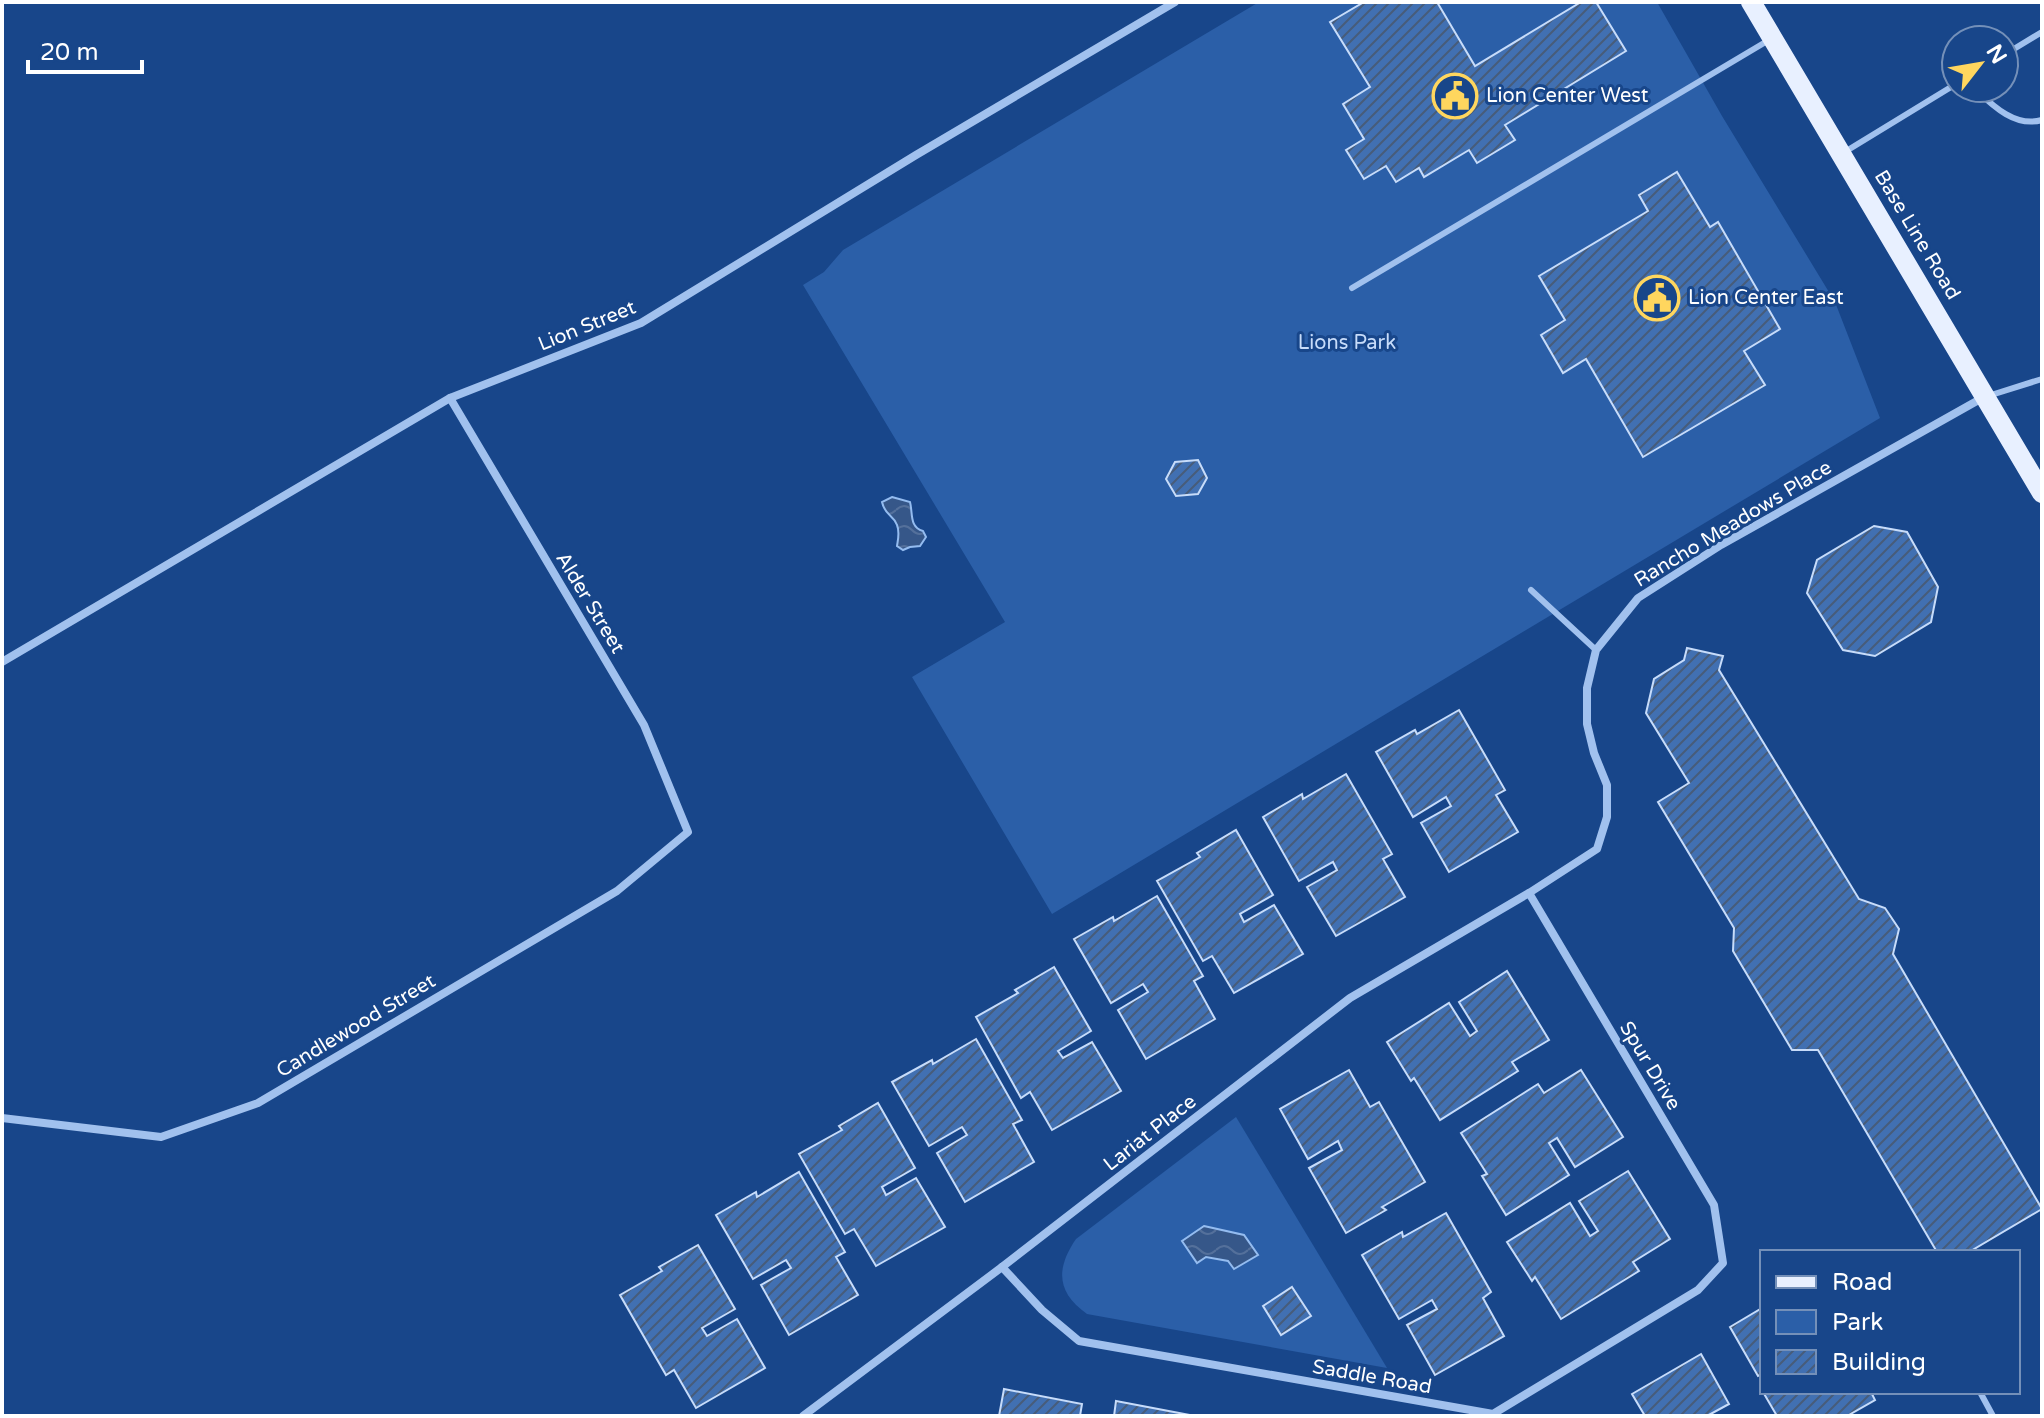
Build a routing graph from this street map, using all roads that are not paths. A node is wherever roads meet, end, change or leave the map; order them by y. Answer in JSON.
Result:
{"nodes":[{"id":1,"x":1175,"y":2,"type":"edge"},
{"id":2,"x":1751,"y":2,"type":"edge"},
{"id":3,"x":2042,"y":32,"type":"edge"},
{"id":4,"x":1772,"y":39,"type":"junction"},
{"id":5,"x":2020,"y":45,"type":"edge"},
{"id":6,"x":1940,"y":94,"type":"edge"},
{"id":7,"x":1993,"y":104,"type":"edge"},
{"id":8,"x":2042,"y":120,"type":"edge"},
{"id":9,"x":1841,"y":154,"type":"junction"},
{"id":10,"x":1352,"y":288,"type":"dead end"},
{"id":11,"x":2042,"y":379,"type":"edge"},
{"id":12,"x":1985,"y":397,"type":"junction"},
{"id":13,"x":450,"y":398,"type":"junction"},
{"id":14,"x":2042,"y":493,"type":"edge"},
{"id":15,"x":1531,"y":590,"type":"dead end"},
{"id":16,"x":1596,"y":650,"type":"junction"},
{"id":17,"x":2,"y":662,"type":"edge"},
{"id":18,"x":688,"y":832,"type":"joint"},
{"id":19,"x":1529,"y":893,"type":"junction"},
{"id":20,"x":2,"y":1118,"type":"edge"},
{"id":21,"x":1723,"y":1263,"type":"joint"},
{"id":22,"x":1002,"y":1267,"type":"junction"},
{"id":23,"x":1981,"y":1394,"type":"edge"},
{"id":24,"x":803,"y":1416,"type":"edge"},
{"id":25,"x":1993,"y":1416,"type":"edge"}],
"edges":[{"from":1,"to":13,"type":"street","name":"Lion Street"},
{"from":2,"to":4,"type":"main road","name":"Base Line Road"},
{"from":3,"to":5,"type":"lane"},
{"from":4,"to":9,"type":"main road","name":"Base Line Road"},
{"from":4,"to":10,"type":"lane"},
{"from":6,"to":9,"type":"lane"},
{"from":7,"to":8,"type":"lane"},
{"from":9,"to":12,"type":"main road","name":"Base Line Road"},
{"from":11,"to":12,"type":"lane"},
{"from":12,"to":14,"type":"main road","name":"Base Line Road"},
{"from":12,"to":16,"type":"street","name":"Rancho Meadows Place"},
{"from":13,"to":17,"type":"street","name":"Lion Street"},
{"from":13,"to":18,"type":"street","name":"Alder Street"},
{"from":15,"to":16,"type":"lane"},
{"from":16,"to":19,"type":"street","name":"Rancho Meadows Place"},
{"from":18,"to":20,"type":"street","name":"Candlewood Street"},
{"from":19,"to":21,"type":"street","name":"Spur Drive"},
{"from":19,"to":22,"type":"street","name":"Lariat Place"},
{"from":21,"to":22,"type":"street","name":"Saddle Road"},
{"from":22,"to":24,"type":"street","name":"Lariat Place"},
{"from":23,"to":25,"type":"lane"}]}
